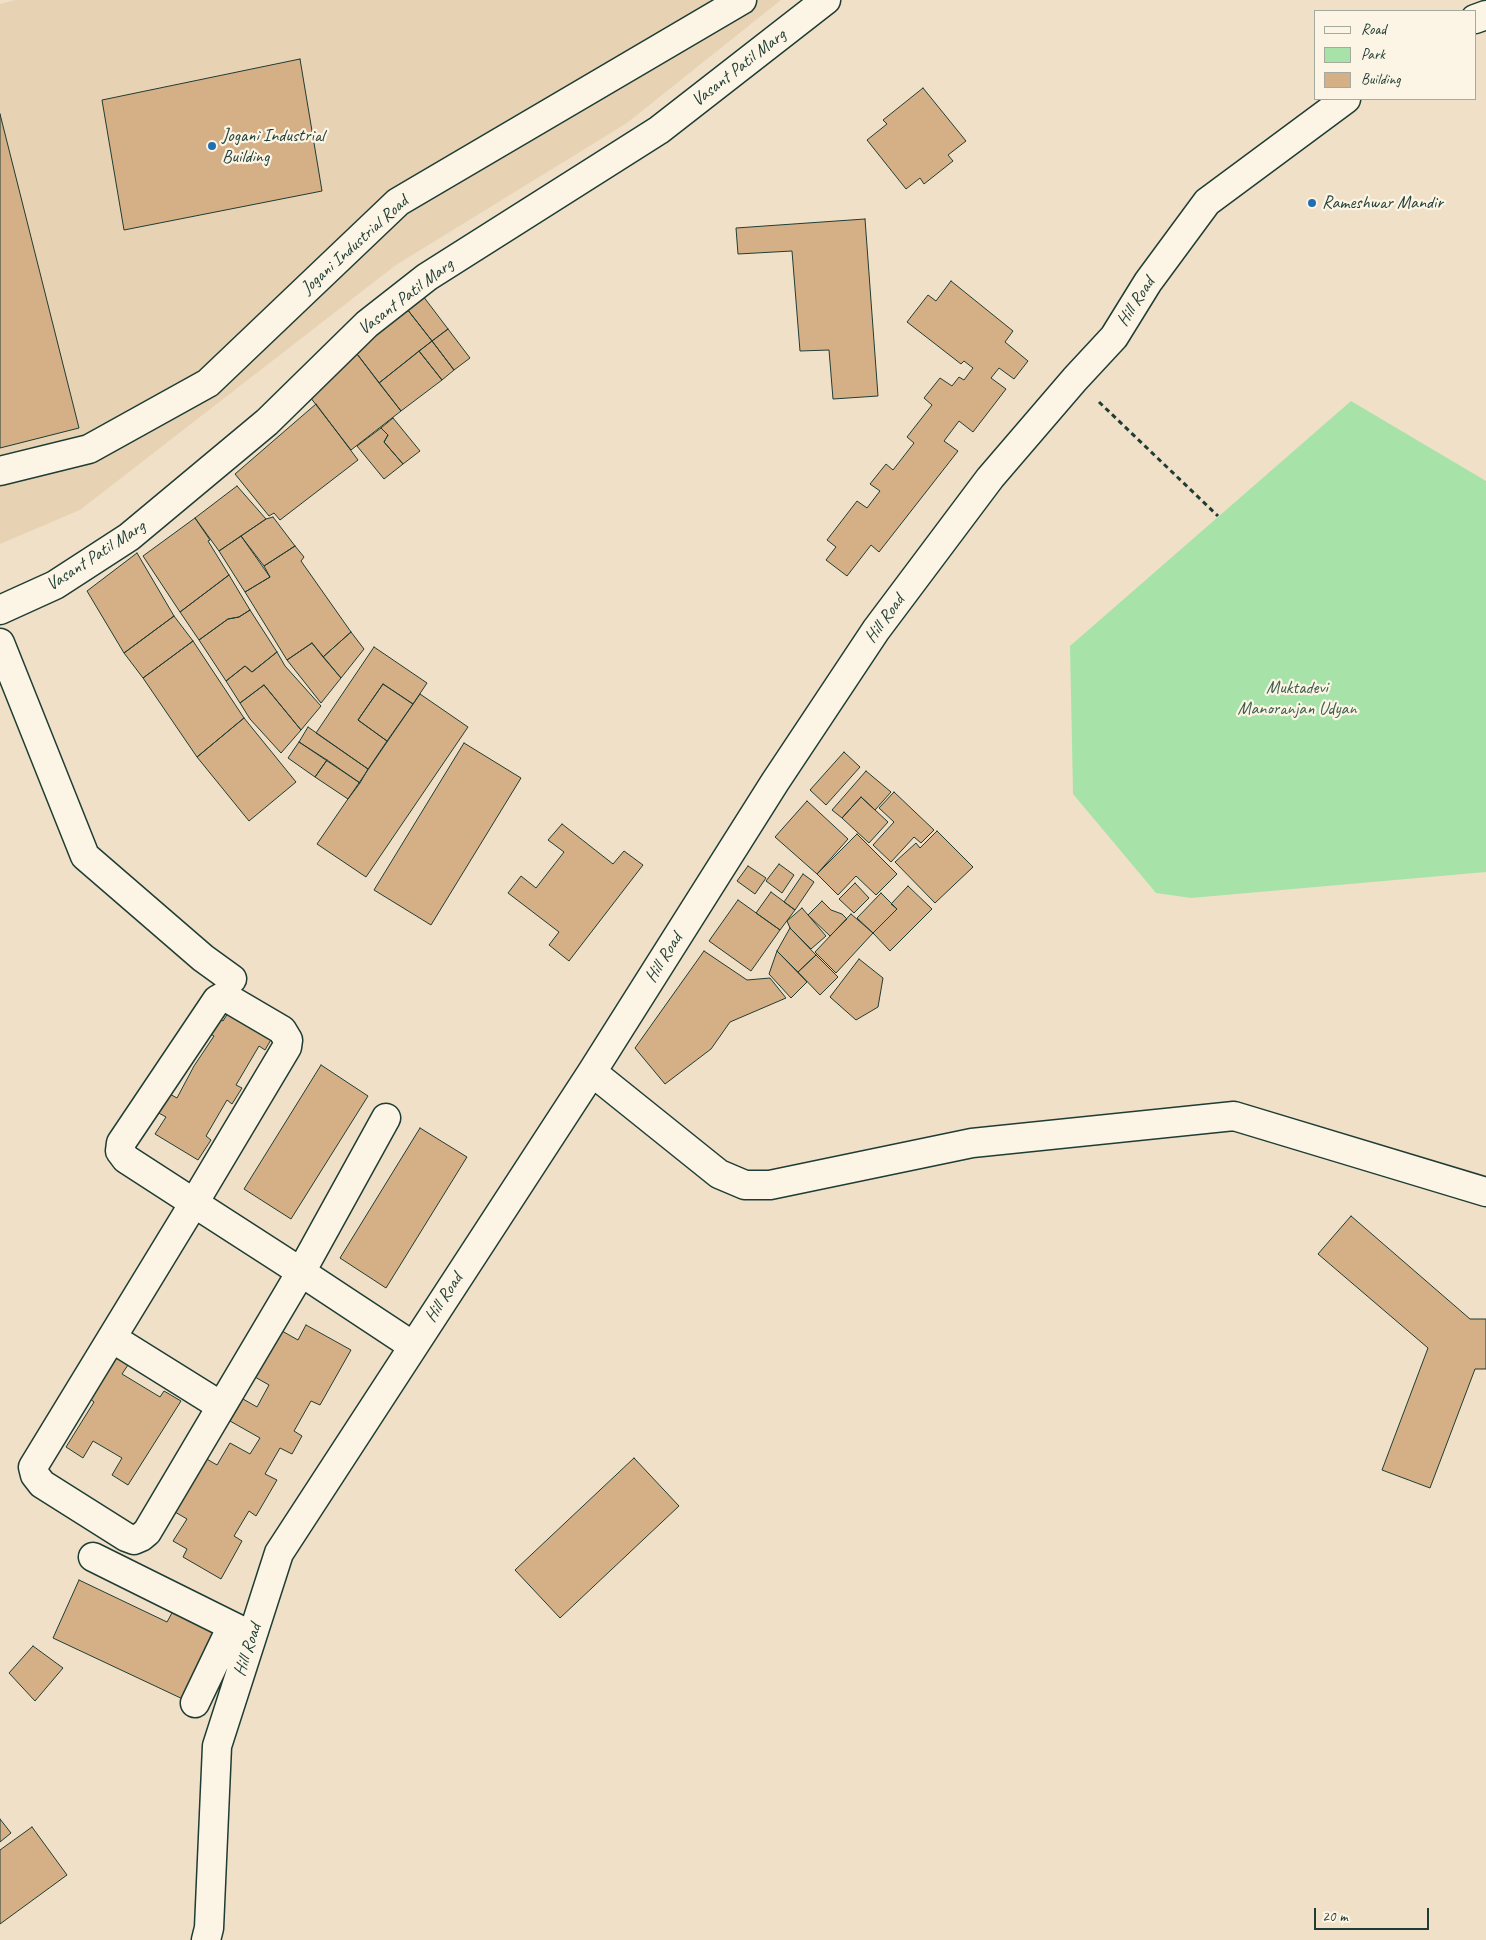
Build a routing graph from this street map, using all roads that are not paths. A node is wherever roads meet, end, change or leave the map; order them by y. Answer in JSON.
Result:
{"nodes":[{"id":1,"x":742,"y":0,"type":"edge"},
{"id":2,"x":826,"y":0,"type":"edge"},
{"id":3,"x":1345,"y":100,"type":"edge"},
{"id":4,"x":0,"y":470,"type":"edge"},
{"id":5,"x":0,"y":610,"type":"edge"},
{"id":6,"x":0,"y":643,"type":"edge"},
{"id":7,"x":232,"y":979,"type":"dead end"},
{"id":8,"x":592,"y":1072,"type":"junction"},
{"id":9,"x":386,"y":1118,"type":"dead end"},
{"id":10,"x":1486,"y":1192,"type":"edge"},
{"id":11,"x":194,"y":1203,"type":"junction"},
{"id":12,"x":302,"y":1272,"type":"junction"},
{"id":13,"x":112,"y":1338,"type":"junction"},
{"id":14,"x":413,"y":1346,"type":"junction"},
{"id":15,"x":221,"y":1406,"type":"junction"},
{"id":16,"x":93,"y":1557,"type":"dead end"},
{"id":17,"x":242,"y":1631,"type":"junction"},
{"id":18,"x":195,"y":1702,"type":"dead end"},
{"id":19,"x":206,"y":1940,"type":"edge"}],
"edges":[{"from":1,"to":4,"type":"street","name":"Jogani Industrial Road"},
{"from":2,"to":5,"type":"street","name":"Vasant Patil Marg"},
{"from":3,"to":8,"type":"street","name":"Hill Road"},
{"from":6,"to":7,"type":"street"},
{"from":8,"to":10,"type":"street"},
{"from":8,"to":14,"type":"street","name":"Hill Road"},
{"from":9,"to":12,"type":"street"},
{"from":11,"to":11,"type":"street"},
{"from":11,"to":12,"type":"street"},
{"from":11,"to":13,"type":"street"},
{"from":12,"to":14,"type":"street"},
{"from":12,"to":15,"type":"street"},
{"from":13,"to":15,"type":"street"},
{"from":13,"to":15,"type":"street"},
{"from":14,"to":17,"type":"street","name":"Hill Road"},
{"from":16,"to":17,"type":"street"},
{"from":17,"to":18,"type":"street"},
{"from":17,"to":19,"type":"street","name":"Hill Road"}]}
